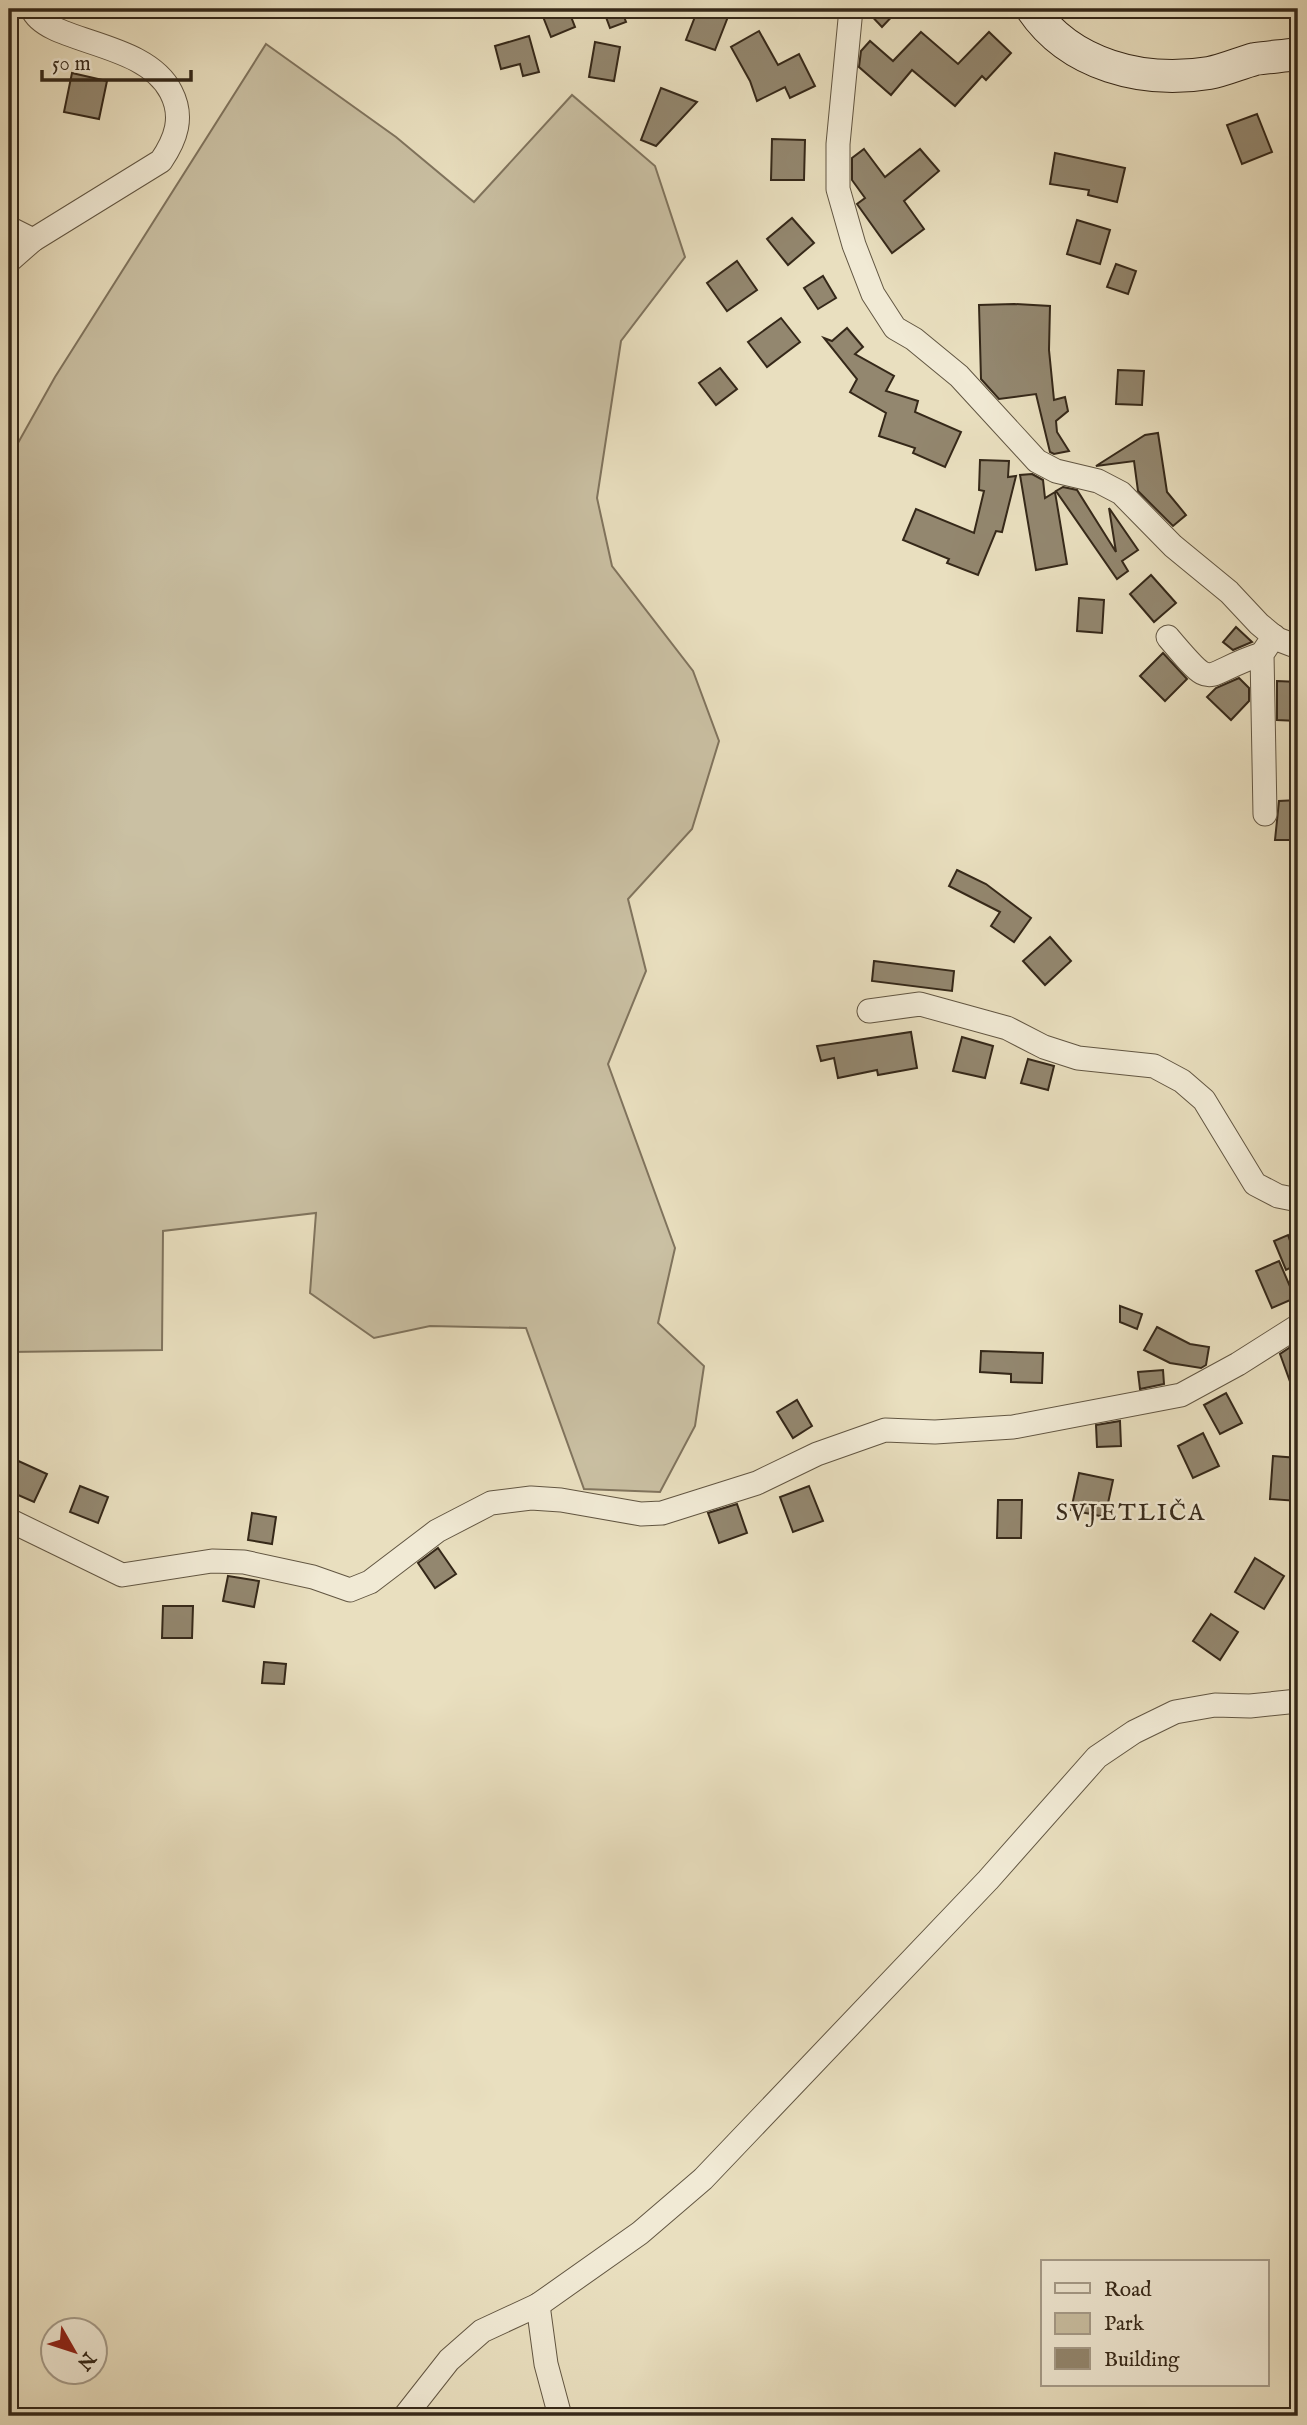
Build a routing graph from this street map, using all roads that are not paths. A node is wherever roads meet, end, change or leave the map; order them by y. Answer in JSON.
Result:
{"nodes":[{"id":1,"x":32,"y":9,"type":"edge"},
{"id":2,"x":851,"y":9,"type":"edge"},
{"id":3,"x":1032,"y":9,"type":"edge"},
{"id":4,"x":1298,"y":54,"type":"edge"},
{"id":5,"x":9,"y":228,"type":"edge"},
{"id":6,"x":33,"y":240,"type":"junction"},
{"id":7,"x":9,"y":261,"type":"edge"},
{"id":8,"x":1168,"y":637,"type":"dead end"},
{"id":9,"x":1268,"y":645,"type":"junction"},
{"id":10,"x":1298,"y":648,"type":"edge"},
{"id":11,"x":1265,"y":814,"type":"dead end"},
{"id":12,"x":869,"y":1011,"type":"dead end"},
{"id":13,"x":1298,"y":1200,"type":"edge"},
{"id":14,"x":1298,"y":1326,"type":"edge"},
{"id":15,"x":9,"y":1520,"type":"edge"},
{"id":16,"x":1298,"y":1701,"type":"edge"},
{"id":17,"x":538,"y":2305,"type":"junction"},
{"id":18,"x":405,"y":2416,"type":"edge"},
{"id":19,"x":560,"y":2416,"type":"edge"}],
"edges":[{"from":1,"to":6,"type":"street"},
{"from":2,"to":9,"type":"street"},
{"from":3,"to":4,"type":"main road"},
{"from":5,"to":6,"type":"street"},
{"from":6,"to":7,"type":"street"},
{"from":8,"to":9,"type":"street"},
{"from":9,"to":10,"type":"street"},
{"from":9,"to":11,"type":"street"},
{"from":12,"to":13,"type":"street"},
{"from":14,"to":15,"type":"street"},
{"from":16,"to":17,"type":"street"},
{"from":17,"to":18,"type":"street"},
{"from":17,"to":19,"type":"street"}]}
